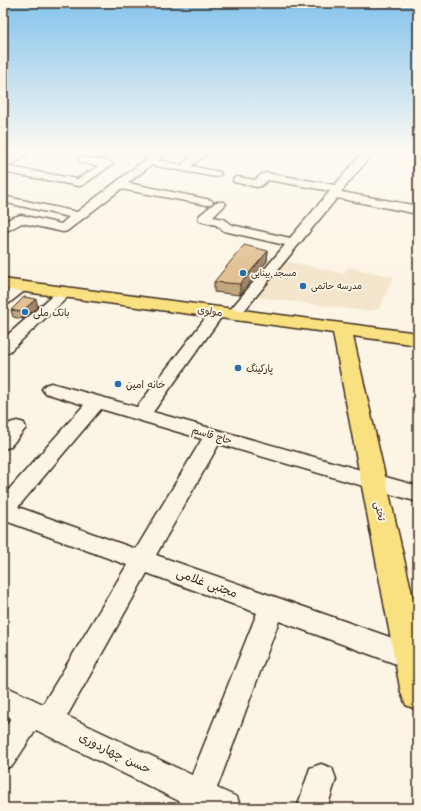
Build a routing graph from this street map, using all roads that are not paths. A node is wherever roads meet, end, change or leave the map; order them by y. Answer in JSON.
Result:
{"nodes":[{"id":1,"x":111,"y":191,"type":"edge"},
{"id":2,"x":149,"y":191,"type":"edge"},
{"id":3,"x":331,"y":191,"type":"edge"},
{"id":4,"x":336,"y":192,"type":"junction"},
{"id":5,"x":3,"y":200,"type":"edge"},
{"id":6,"x":207,"y":202,"type":"dead end"},
{"id":7,"x":220,"y":204,"type":"dead end"},
{"id":8,"x":418,"y":210,"type":"edge"},
{"id":9,"x":79,"y":216,"type":"junction"},
{"id":10,"x":3,"y":229,"type":"edge"},
{"id":11,"x":293,"y":243,"type":"junction"},
{"id":12,"x":3,"y":284,"type":"edge"},
{"id":13,"x":22,"y":286,"type":"junction"},
{"id":14,"x":65,"y":292,"type":"junction"},
{"id":15,"x":3,"y":301,"type":"edge"},
{"id":16,"x":234,"y":314,"type":"junction"},
{"id":17,"x":212,"y":319,"type":"dead end"},
{"id":18,"x":342,"y":329,"type":"junction"},
{"id":19,"x":418,"y":339,"type":"edge"},
{"id":20,"x":3,"y":348,"type":"edge"},
{"id":21,"x":51,"y":388,"type":"dead end"},
{"id":22,"x":97,"y":402,"type":"junction"},
{"id":23,"x":141,"y":414,"type":"junction"},
{"id":24,"x":17,"y":428,"type":"dead end"},
{"id":25,"x":214,"y":435,"type":"junction"},
{"id":26,"x":3,"y":442,"type":"edge"},
{"id":27,"x":374,"y":481,"type":"junction"},
{"id":28,"x":418,"y":494,"type":"edge"},
{"id":29,"x":3,"y":511,"type":"edge"},
{"id":30,"x":142,"y":560,"type":"junction"},
{"id":31,"x":272,"y":607,"type":"junction"},
{"id":32,"x":410,"y":656,"type":"junction"},
{"id":33,"x":418,"y":693,"type":"edge"},
{"id":34,"x":3,"y":699,"type":"edge"},
{"id":35,"x":40,"y":717,"type":"junction"},
{"id":36,"x":3,"y":755,"type":"edge"},
{"id":37,"x":321,"y":779,"type":"dead end"},
{"id":38,"x":196,"y":801,"type":"edge"},
{"id":39,"x":226,"y":808,"type":"edge"},
{"id":40,"x":312,"y":808,"type":"edge"}],
"edges":[{"from":1,"to":9,"type":"street"},
{"from":2,"to":6,"type":"street"},
{"from":3,"to":4,"type":"street"},
{"from":4,"to":8,"type":"street"},
{"from":4,"to":11,"type":"street"},
{"from":5,"to":9,"type":"street"},
{"from":7,"to":11,"type":"street"},
{"from":9,"to":10,"type":"street"},
{"from":11,"to":16,"type":"street"},
{"from":12,"to":13,"type":"main road","name":"مولوی"},
{"from":13,"to":14,"type":"main road","name":"مولوی"},
{"from":13,"to":15,"type":"street"},
{"from":14,"to":16,"type":"main road","name":"مولوی"},
{"from":14,"to":20,"type":"street"},
{"from":16,"to":18,"type":"main road","name":"مولوی"},
{"from":17,"to":23,"type":"street"},
{"from":18,"to":19,"type":"main road","name":"مولوی"},
{"from":18,"to":27,"type":"main road","name":"تختی"},
{"from":21,"to":22,"type":"street","name":"حاج قاسم"},
{"from":22,"to":23,"type":"street","name":"حاج قاسم"},
{"from":22,"to":29,"type":"street"},
{"from":23,"to":25,"type":"street","name":"حاج قاسم"},
{"from":24,"to":26,"type":"street"},
{"from":25,"to":27,"type":"street","name":"حاج قاسم"},
{"from":25,"to":30,"type":"street"},
{"from":27,"to":28,"type":"street","name":"حاج قاسم"},
{"from":27,"to":32,"type":"main road","name":"تختی"},
{"from":29,"to":30,"type":"street","name":"مجتبی غلامی"},
{"from":30,"to":31,"type":"street","name":"مجتبی غلامی"},
{"from":30,"to":35,"type":"street"},
{"from":31,"to":32,"type":"street","name":"مجتبی غلامی"},
{"from":31,"to":38,"type":"street"},
{"from":32,"to":33,"type":"main road","name":"تختی"},
{"from":34,"to":35,"type":"street","name":"حسن چهاردوری"},
{"from":35,"to":36,"type":"street"},
{"from":35,"to":38,"type":"street","name":"حسن چهاردوری"},
{"from":37,"to":40,"type":"street"},
{"from":38,"to":39,"type":"street","name":"حسن چهاردوری"}]}
